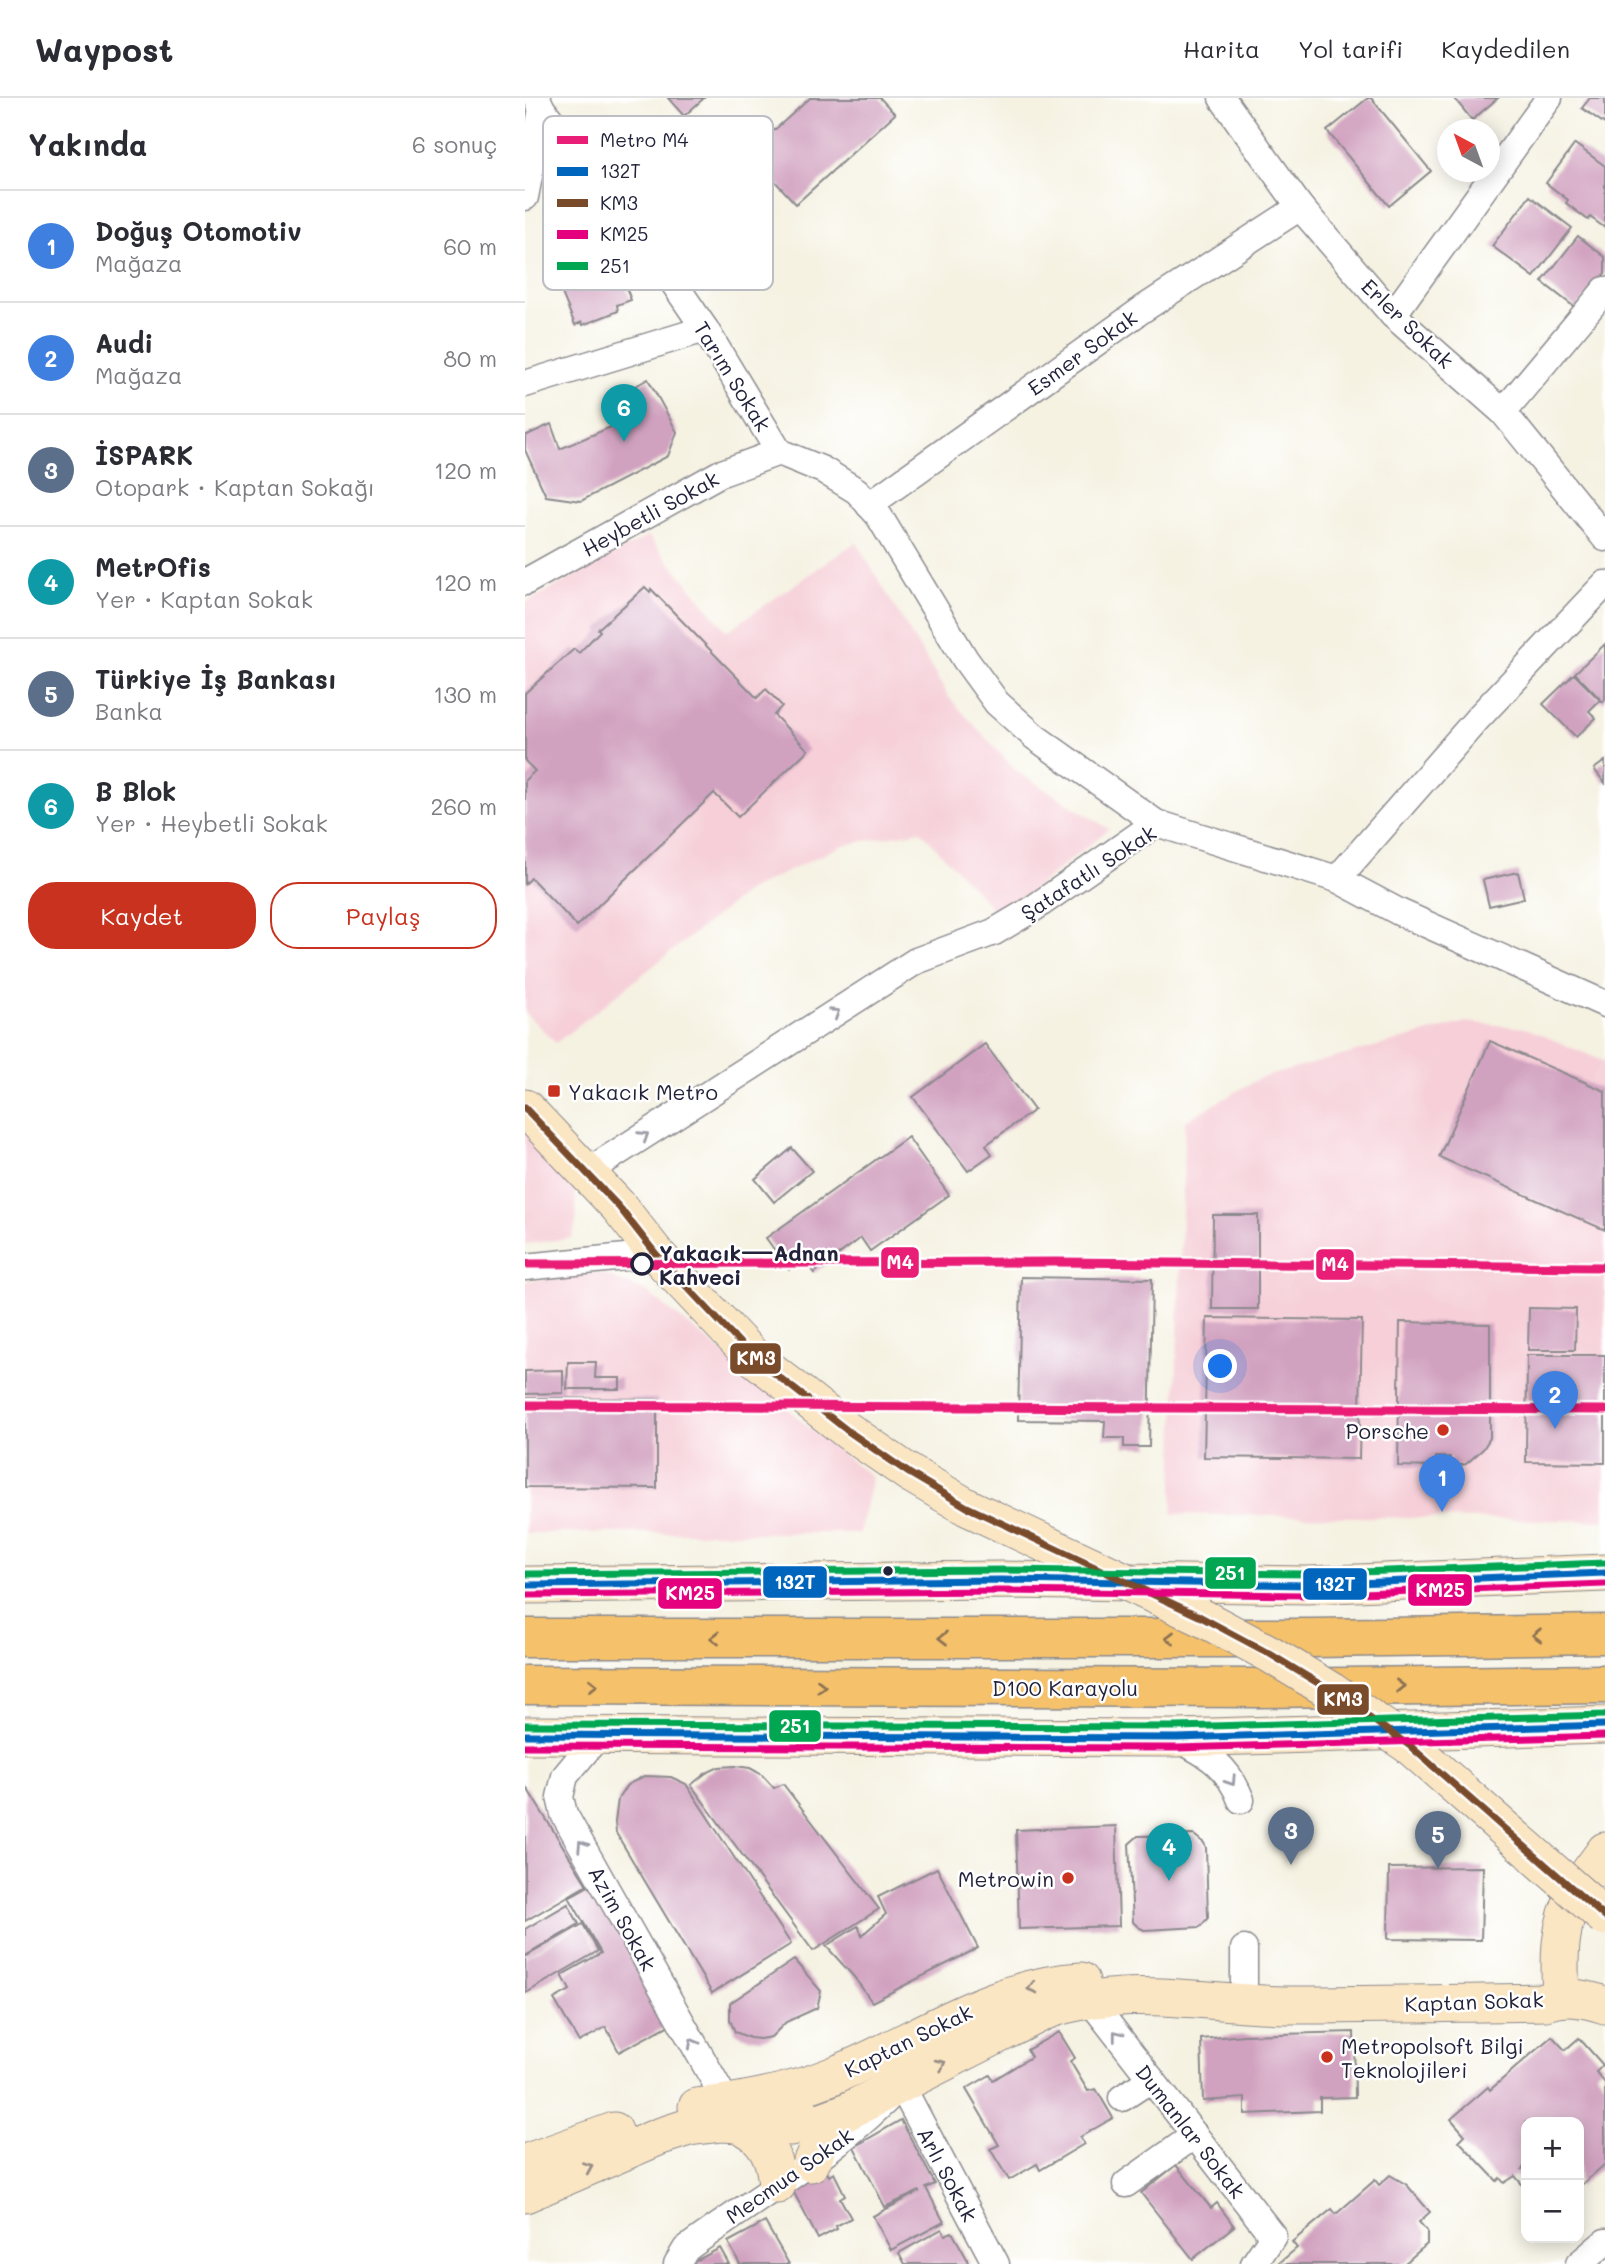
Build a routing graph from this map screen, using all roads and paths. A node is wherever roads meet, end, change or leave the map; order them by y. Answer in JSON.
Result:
{"nodes":[{"id":1,"x":1222,"y":98,"type":"edge"},
{"id":2,"x":1549,"y":98,"type":"edge"},
{"id":3,"x":539,"y":104,"type":"edge"},
{"id":4,"x":525,"y":197,"type":"edge"},
{"id":5,"x":1300,"y":207,"type":"junction"},
{"id":6,"x":678,"y":290,"type":"edge"},
{"id":7,"x":1605,"y":290,"type":"edge"},
{"id":8,"x":1394,"y":315,"type":"junction"},
{"id":9,"x":705,"y":329,"type":"junction"},
{"id":10,"x":525,"y":384,"type":"edge"},
{"id":11,"x":1503,"y":412,"type":"junction"},
{"id":12,"x":779,"y":452,"type":"junction"},
{"id":13,"x":869,"y":505,"type":"junction"},
{"id":14,"x":1605,"y":538,"type":"edge"},
{"id":15,"x":525,"y":582,"type":"edge"},
{"id":16,"x":1605,"y":584,"type":"edge"},
{"id":17,"x":1156,"y":824,"type":"junction"},
{"id":18,"x":1337,"y":879,"type":"junction"},
{"id":19,"x":1605,"y":1004,"type":"edge"},
{"id":20,"x":525,"y":1108,"type":"edge"},
{"id":21,"x":587,"y":1172,"type":"junction"},
{"id":22,"x":656,"y":1254,"type":"junction"},
{"id":23,"x":525,"y":1267,"type":"edge"},
{"id":24,"x":1605,"y":1573,"type":"edge"},
{"id":25,"x":525,"y":1585,"type":"edge"},
{"id":26,"x":1605,"y":1634,"type":"edge"},
{"id":27,"x":525,"y":1638,"type":"edge"},
{"id":28,"x":1605,"y":1684,"type":"edge"},
{"id":29,"x":525,"y":1685,"type":"edge"},
{"id":30,"x":1605,"y":1725,"type":"edge"},
{"id":31,"x":525,"y":1735,"type":"edge"},
{"id":32,"x":599,"y":1735,"type":"junction"},
{"id":33,"x":1177,"y":1738,"type":"junction"},
{"id":34,"x":1241,"y":1800,"type":"dead end"},
{"id":35,"x":1605,"y":1851,"type":"edge"},
{"id":36,"x":1605,"y":1917,"type":"edge"},
{"id":37,"x":1561,"y":1997,"type":"junction"},
{"id":38,"x":1089,"y":1999,"type":"junction"},
{"id":39,"x":1605,"y":2005,"type":"edge"},
{"id":40,"x":1151,"y":2079,"type":"junction"},
{"id":41,"x":901,"y":2085,"type":"junction"},
{"id":42,"x":1122,"y":2098,"type":"dead end"},
{"id":43,"x":745,"y":2105,"type":"junction"},
{"id":44,"x":811,"y":2124,"type":"junction"},
{"id":45,"x":1195,"y":2135,"type":"junction"},
{"id":46,"x":811,"y":2162,"type":"junction"},
{"id":47,"x":525,"y":2163,"type":"edge"},
{"id":48,"x":1126,"y":2184,"type":"dead end"},
{"id":49,"x":777,"y":2185,"type":"junction"},
{"id":50,"x":525,"y":2194,"type":"edge"},
{"id":51,"x":1605,"y":2242,"type":"edge"},
{"id":52,"x":677,"y":2264,"type":"edge"},
{"id":53,"x":996,"y":2264,"type":"edge"},
{"id":54,"x":1254,"y":2264,"type":"edge"},
{"id":55,"x":1579,"y":2264,"type":"edge"}],
"edges":[{"from":1,"to":5,"type":"street","name":"Erler Sokak"},
{"from":2,"to":8,"type":"street"},
{"from":3,"to":4,"type":"street"},
{"from":5,"to":8,"type":"street","name":"Erler Sokak"},
{"from":5,"to":13,"type":"street","name":"Esmer Sokak"},
{"from":6,"to":9,"type":"street","name":"Tarım Sokak"},
{"from":7,"to":11,"type":"street"},
{"from":8,"to":11,"type":"street","name":"Erler Sokak"},
{"from":9,"to":10,"type":"street"},
{"from":9,"to":12,"type":"street","name":"Tarım Sokak"},
{"from":11,"to":14,"type":"street","name":"Erler Sokak"},
{"from":12,"to":13,"type":"street"},
{"from":12,"to":15,"type":"street","name":"Heybetli Sokak"},
{"from":13,"to":17,"type":"street"},
{"from":16,"to":18,"type":"street"},
{"from":17,"to":18,"type":"street","name":"Şatafatlı Sokak"},
{"from":21,"to":17,"type":"street","name":"Şatafatlı Sokak","one_way":true},
{"from":18,"to":19,"type":"street","name":"Şatafatlı Sokak"},
{"from":20,"to":21,"type":"main road"},
{"from":21,"to":22,"type":"main road"},
{"from":22,"to":23,"type":"street"},
{"from":22,"to":36,"type":"main road","bridge":true},
{"from":24,"to":25,"type":"main road"},
{"from":26,"to":27,"type":"highway","one_way":true},
{"from":29,"to":28,"type":"highway","name":"D100 Karayolu","one_way":true},
{"from":30,"to":33,"type":"main road"},
{"from":31,"to":32,"type":"main road"},
{"from":32,"to":33,"type":"main road"},
{"from":43,"to":32,"type":"street","name":"Azim Sokak","one_way":true},
{"from":33,"to":34,"type":"street","one_way":true},
{"from":35,"to":37,"type":"main road"},
{"from":37,"to":38,"type":"main road","name":"Kaptan Sokak"},
{"from":37,"to":39,"type":"main road"},
{"from":37,"to":43,"type":"main road","name":"Kaptan Sokak","one_way":true},
{"from":40,"to":38,"type":"street","name":"Dumanlar Sokak","one_way":true},
{"from":41,"to":38,"type":"main road","name":"Kaptan Sokak","one_way":true},
{"from":40,"to":42,"type":"street"},
{"from":40,"to":45,"type":"street","name":"Dumanlar Sokak"},
{"from":41,"to":44,"type":"main road","name":"Kaptan Sokak"},
{"from":41,"to":46,"type":"street","name":"Mecmua Sokak"},
{"from":41,"to":53,"type":"street","name":"Arlı Sokak"},
{"from":43,"to":44,"type":"main road"},
{"from":43,"to":47,"type":"main road","name":"Kaptan Sokak"},
{"from":43,"to":49,"type":"main road"},
{"from":50,"to":43,"type":"main road","name":"Kaptan Sokak","one_way":true},
{"from":44,"to":46,"type":"main road"},
{"from":45,"to":48,"type":"street"},
{"from":45,"to":54,"type":"street","name":"Dumanlar Sokak"},
{"from":46,"to":49,"type":"street","name":"Mecmua Sokak"},
{"from":49,"to":52,"type":"street","name":"Mecmua Sokak"},
{"from":51,"to":55,"type":"street"}]}
